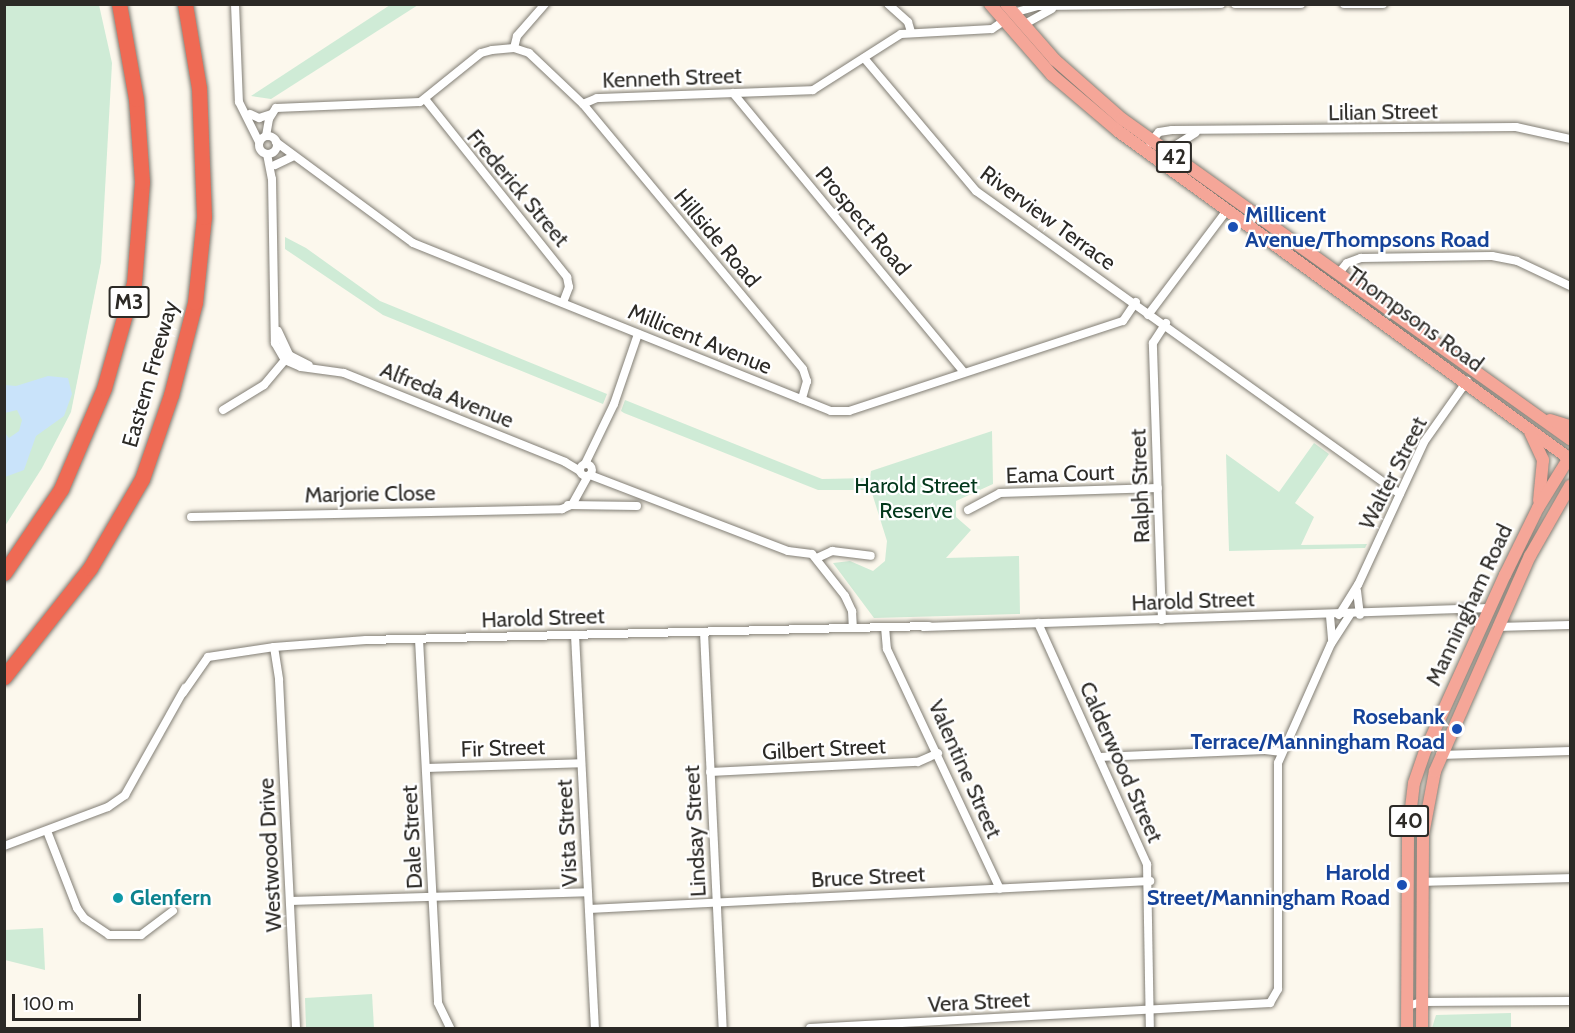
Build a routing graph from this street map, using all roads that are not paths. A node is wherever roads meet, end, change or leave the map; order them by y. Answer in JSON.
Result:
{"nodes":[{"id":1,"x":119,"y":4,"type":"edge"},
{"id":2,"x":185,"y":4,"type":"edge"},
{"id":3,"x":235,"y":4,"type":"edge"},
{"id":4,"x":545,"y":4,"type":"edge"},
{"id":5,"x":888,"y":4,"type":"edge"},
{"id":6,"x":990,"y":4,"type":"edge"},
{"id":7,"x":1221,"y":4,"type":"edge"},
{"id":8,"x":1235,"y":4,"type":"edge"},
{"id":9,"x":1301,"y":4,"type":"edge"},
{"id":10,"x":1344,"y":4,"type":"edge"},
{"id":11,"x":1383,"y":4,"type":"edge"},
{"id":12,"x":1146,"y":5,"type":"edge"},
{"id":13,"x":1279,"y":5,"type":"edge"},
{"id":14,"x":1052,"y":9,"type":"junction"},
{"id":15,"x":1008,"y":13,"type":"edge"},
{"id":16,"x":1023,"y":25,"type":"junction"},
{"id":17,"x":911,"y":32,"type":"junction"},
{"id":18,"x":514,"y":48,"type":"junction"},
{"id":19,"x":864,"y":58,"type":"junction"},
{"id":20,"x":238,"y":92,"type":"junction"},
{"id":21,"x":734,"y":93,"type":"junction"},
{"id":22,"x":424,"y":99,"type":"junction"},
{"id":23,"x":583,"y":104,"type":"junction"},
{"id":24,"x":292,"y":108,"type":"junction"},
{"id":25,"x":250,"y":114,"type":"junction"},
{"id":26,"x":271,"y":114,"type":"junction"},
{"id":27,"x":1194,"y":133,"type":"junction"},
{"id":28,"x":1570,"y":139,"type":"edge"},
{"id":29,"x":1151,"y":140,"type":"junction"},
{"id":30,"x":270,"y":144,"type":"junction"},
{"id":31,"x":1167,"y":152,"type":"junction"},
{"id":32,"x":1151,"y":156,"type":"junction"},
{"id":33,"x":294,"y":158,"type":"junction"},
{"id":34,"x":275,"y":165,"type":"junction"},
{"id":35,"x":272,"y":179,"type":"junction"},
{"id":36,"x":1227,"y":204,"type":"junction"},
{"id":37,"x":1334,"y":279,"type":"junction"},
{"id":38,"x":1570,"y":286,"type":"edge"},
{"id":39,"x":563,"y":303,"type":"junction"},
{"id":40,"x":1134,"y":305,"type":"junction"},
{"id":41,"x":1150,"y":314,"type":"junction"},
{"id":42,"x":1164,"y":326,"type":"junction"},
{"id":43,"x":641,"y":335,"type":"junction"},
{"id":44,"x":287,"y":357,"type":"junction"},
{"id":45,"x":964,"y":372,"type":"junction"},
{"id":46,"x":1467,"y":381,"type":"junction"},
{"id":47,"x":802,"y":399,"type":"junction"},
{"id":48,"x":223,"y":410,"type":"dead end"},
{"id":49,"x":1535,"y":415,"type":"junction"},
{"id":50,"x":1570,"y":426,"type":"edge"},
{"id":51,"x":1528,"y":428,"type":"junction"},
{"id":52,"x":1570,"y":440,"type":"edge"},
{"id":53,"x":1570,"y":458,"type":"edge"},
{"id":54,"x":586,"y":470,"type":"junction"},
{"id":55,"x":1570,"y":486,"type":"edge"},
{"id":56,"x":1158,"y":488,"type":"junction"},
{"id":57,"x":1400,"y":494,"type":"junction"},
{"id":58,"x":1565,"y":499,"type":"edge"},
{"id":59,"x":572,"y":504,"type":"junction"},
{"id":60,"x":637,"y":506,"type":"dead end"},
{"id":61,"x":1538,"y":508,"type":"junction"},
{"id":62,"x":968,"y":510,"type":"dead end"},
{"id":63,"x":191,"y":517,"type":"dead end"},
{"id":64,"x":871,"y":556,"type":"dead end"},
{"id":65,"x":817,"y":558,"type":"junction"},
{"id":66,"x":4,"y":573,"type":"edge"},
{"id":67,"x":1358,"y":585,"type":"junction"},
{"id":68,"x":1490,"y":608,"type":"junction"},
{"id":69,"x":1458,"y":612,"type":"junction"},
{"id":70,"x":1334,"y":615,"type":"junction"},
{"id":71,"x":1350,"y":615,"type":"junction"},
{"id":72,"x":1360,"y":615,"type":"junction"},
{"id":73,"x":1162,"y":620,"type":"junction"},
{"id":74,"x":1038,"y":623,"type":"junction"},
{"id":75,"x":1570,"y":625,"type":"edge"},
{"id":76,"x":885,"y":627,"type":"junction"},
{"id":77,"x":1497,"y":627,"type":"junction"},
{"id":78,"x":853,"y":628,"type":"junction"},
{"id":79,"x":1481,"y":628,"type":"junction"},
{"id":80,"x":704,"y":632,"type":"junction"},
{"id":81,"x":575,"y":635,"type":"junction"},
{"id":82,"x":419,"y":639,"type":"junction"},
{"id":83,"x":1331,"y":644,"type":"junction"},
{"id":84,"x":278,"y":647,"type":"junction"},
{"id":85,"x":4,"y":677,"type":"edge"},
{"id":86,"x":1570,"y":751,"type":"edge"},
{"id":87,"x":1282,"y":752,"type":"junction"},
{"id":88,"x":938,"y":753,"type":"junction"},
{"id":89,"x":1440,"y":755,"type":"junction"},
{"id":90,"x":1099,"y":757,"type":"junction"},
{"id":91,"x":581,"y":763,"type":"junction"},
{"id":92,"x":426,"y":768,"type":"junction"},
{"id":93,"x":710,"y":772,"type":"junction"},
{"id":94,"x":47,"y":831,"type":"junction"},
{"id":95,"x":21,"y":842,"type":"junction"},
{"id":96,"x":4,"y":846,"type":"edge"},
{"id":97,"x":4,"y":851,"type":"edge"},
{"id":98,"x":1570,"y":878,"type":"edge"},
{"id":99,"x":1150,"y":881,"type":"junction"},
{"id":100,"x":1422,"y":882,"type":"junction"},
{"id":101,"x":1000,"y":889,"type":"junction"},
{"id":102,"x":588,"y":892,"type":"junction"},
{"id":103,"x":433,"y":896,"type":"junction"},
{"id":104,"x":290,"y":901,"type":"junction"},
{"id":105,"x":717,"y":902,"type":"junction"},
{"id":106,"x":589,"y":909,"type":"junction"},
{"id":107,"x":173,"y":911,"type":"dead end"},
{"id":108,"x":1570,"y":1001,"type":"edge"},
{"id":109,"x":1422,"y":1002,"type":"junction"},
{"id":110,"x":1455,"y":1004,"type":"junction"},
{"id":111,"x":1407,"y":1006,"type":"junction"},
{"id":112,"x":1150,"y":1011,"type":"junction"},
{"id":113,"x":1422,"y":1022,"type":"edge"},
{"id":114,"x":296,"y":1029,"type":"edge"},
{"id":115,"x":450,"y":1029,"type":"edge"},
{"id":116,"x":595,"y":1029,"type":"edge"},
{"id":117,"x":723,"y":1029,"type":"edge"},
{"id":118,"x":810,"y":1029,"type":"edge"},
{"id":119,"x":1150,"y":1029,"type":"edge"},
{"id":120,"x":1407,"y":1029,"type":"edge"}],
"edges":[{"from":1,"to":66,"type":"highway","name":"Eastern Freeway","number":"M3"},
{"from":2,"to":85,"type":"highway","name":"Eastern Freeway"},
{"from":3,"to":20,"type":"street"},
{"from":4,"to":18,"type":"street"},
{"from":5,"to":17,"type":"street"},
{"from":6,"to":15,"type":"main road","name":"Thompsons Road","number":"42"},
{"from":7,"to":12,"type":"street","name":"Kenneth Street"},
{"from":8,"to":13,"type":"street"},
{"from":9,"to":13,"type":"street"},
{"from":10,"to":11,"type":"street"},
{"from":12,"to":14,"type":"street","name":"Kenneth Street"},
{"from":14,"to":15,"type":"street","name":"Kenneth Street"},
{"from":14,"to":16,"type":"street"},
{"from":15,"to":16,"type":"main road"},
{"from":15,"to":17,"type":"street","name":"Kenneth Street"},
{"from":15,"to":32,"type":"main road","name":"Thompsons Road","number":"42"},
{"from":16,"to":29,"type":"main road","name":"Thompsons Road","number":"42"},
{"from":17,"to":19,"type":"street","name":"Kenneth Street"},
{"from":18,"to":22,"type":"street"},
{"from":18,"to":23,"type":"street","name":"Kenneth Street"},
{"from":19,"to":21,"type":"street","name":"Kenneth Street"},
{"from":19,"to":40,"type":"street","name":"Riverview Terrace"},
{"from":20,"to":25,"type":"street"},
{"from":20,"to":30,"type":"street"},
{"from":21,"to":23,"type":"street","name":"Kenneth Street"},
{"from":21,"to":45,"type":"street","name":"Prospect Road"},
{"from":22,"to":24,"type":"street"},
{"from":22,"to":39,"type":"street","name":"Frederick Street"},
{"from":23,"to":47,"type":"street","name":"Hillside Road"},
{"from":24,"to":26,"type":"street"},
{"from":24,"to":30,"type":"street"},
{"from":25,"to":26,"type":"street"},
{"from":25,"to":30,"type":"street"},
{"from":26,"to":30,"type":"street"},
{"from":27,"to":28,"type":"street","name":"Lilian Street"},
{"from":27,"to":29,"type":"street","name":"Lilian Street"},
{"from":27,"to":31,"type":"street"},
{"from":29,"to":31,"type":"main road","name":"Thompsons Road","number":"42"},
{"from":29,"to":32,"type":"street"},
{"from":30,"to":33,"type":"street","name":"Millicent Avenue"},
{"from":30,"to":34,"type":"street"},
{"from":30,"to":35,"type":"street"},
{"from":31,"to":32,"type":"street"},
{"from":31,"to":36,"type":"main road","name":"Thompsons Road","number":"42"},
{"from":32,"to":36,"type":"main road","name":"Thompsons Road","number":"42"},
{"from":33,"to":34,"type":"street"},
{"from":33,"to":39,"type":"street","name":"Millicent Avenue"},
{"from":34,"to":35,"type":"street"},
{"from":35,"to":44,"type":"street"},
{"from":36,"to":37,"type":"main road","name":"Thompsons Road","number":"42"},
{"from":36,"to":41,"type":"street"},
{"from":37,"to":38,"type":"street"},
{"from":37,"to":46,"type":"main road","name":"Thompsons Road","number":"42"},
{"from":37,"to":49,"type":"main road","name":"Thompsons Road","number":"42"},
{"from":39,"to":43,"type":"street","name":"Millicent Avenue"},
{"from":40,"to":41,"type":"street","name":"Riverview Terrace"},
{"from":40,"to":45,"type":"street","name":"Millicent Avenue"},
{"from":41,"to":42,"type":"street","name":"Riverview Terrace"},
{"from":42,"to":56,"type":"street","name":"Ralph Street"},
{"from":42,"to":57,"type":"street","name":"Riverview Terrace"},
{"from":43,"to":47,"type":"street","name":"Millicent Avenue"},
{"from":43,"to":54,"type":"street"},
{"from":44,"to":48,"type":"street"},
{"from":44,"to":54,"type":"street","name":"Alfreda Avenue"},
{"from":45,"to":47,"type":"street","name":"Millicent Avenue"},
{"from":46,"to":51,"type":"main road","name":"Thompsons Road","number":"42"},
{"from":46,"to":57,"type":"street","name":"Walter Street"},
{"from":49,"to":50,"type":"main road"},
{"from":49,"to":52,"type":"main road","name":"Thompsons Road","number":"42"},
{"from":51,"to":53,"type":"main road","name":"Thompsons Road","number":"42"},
{"from":51,"to":61,"type":"main road"},
{"from":53,"to":61,"type":"main road","name":"Manningham Road","number":"40"},
{"from":54,"to":59,"type":"street"},
{"from":54,"to":65,"type":"street","name":"Alfreda Avenue"},
{"from":55,"to":58,"type":"main road","name":"Manningham Road","number":"40"},
{"from":56,"to":62,"type":"street","name":"Eama Court"},
{"from":56,"to":73,"type":"street","name":"Ralph Street"},
{"from":57,"to":67,"type":"street","name":"Walter Street"},
{"from":58,"to":77,"type":"main road","name":"Manningham Road","number":"40"},
{"from":59,"to":60,"type":"street","name":"Marjorie Close"},
{"from":59,"to":63,"type":"street","name":"Marjorie Close"},
{"from":61,"to":68,"type":"main road","name":"Manningham Road","number":"40"},
{"from":64,"to":65,"type":"street","name":"Alfreda Avenue"},
{"from":65,"to":78,"type":"street"},
{"from":67,"to":70,"type":"street","name":"Walter Street"},
{"from":67,"to":72,"type":"street","name":"Walter Street"},
{"from":68,"to":69,"type":"street","name":"Harold Street"},
{"from":68,"to":79,"type":"main road","name":"Manningham Road","number":"40"},
{"from":69,"to":72,"type":"street","name":"Harold Street"},
{"from":69,"to":79,"type":"street"},
{"from":70,"to":71,"type":"street","name":"Harold Street"},
{"from":70,"to":73,"type":"street","name":"Harold Street"},
{"from":70,"to":83,"type":"street"},
{"from":71,"to":72,"type":"street","name":"Harold Street"},
{"from":71,"to":83,"type":"street"},
{"from":73,"to":74,"type":"street","name":"Harold Street"},
{"from":74,"to":76,"type":"street","name":"Harold Street"},
{"from":74,"to":90,"type":"street","name":"Calderwood Street"},
{"from":75,"to":77,"type":"street"},
{"from":76,"to":78,"type":"street","name":"Harold Street"},
{"from":76,"to":88,"type":"street","name":"Valentine Street"},
{"from":77,"to":89,"type":"main road","name":"Manningham Road","number":"40"},
{"from":78,"to":80,"type":"street","name":"Harold Street"},
{"from":79,"to":111,"type":"main road","name":"Manningham Road","number":"40"},
{"from":80,"to":81,"type":"street","name":"Harold Street"},
{"from":80,"to":93,"type":"street","name":"Lindsay Street"},
{"from":81,"to":82,"type":"street","name":"Harold Street"},
{"from":81,"to":91,"type":"street","name":"Vista Street"},
{"from":82,"to":84,"type":"street","name":"Harold Street"},
{"from":82,"to":92,"type":"street","name":"Dale Street"},
{"from":83,"to":87,"type":"street"},
{"from":84,"to":94,"type":"street","name":"Harold Street"},
{"from":84,"to":104,"type":"street","name":"Westwood Drive"},
{"from":86,"to":89,"type":"street"},
{"from":87,"to":90,"type":"street"},
{"from":87,"to":112,"type":"street"},
{"from":88,"to":93,"type":"street","name":"Gilbert Street"},
{"from":88,"to":101,"type":"street","name":"Valentine Street"},
{"from":89,"to":100,"type":"main road","name":"Manningham Road","number":"40"},
{"from":90,"to":99,"type":"street","name":"Calderwood Street"},
{"from":91,"to":92,"type":"street","name":"Fir Street"},
{"from":91,"to":102,"type":"street","name":"Vista Street"},
{"from":92,"to":103,"type":"street","name":"Dale Street"},
{"from":93,"to":105,"type":"street","name":"Lindsay Street"},
{"from":94,"to":95,"type":"street","name":"Harold Street"},
{"from":94,"to":107,"type":"street"},
{"from":95,"to":96,"type":"street"},
{"from":95,"to":97,"type":"street"},
{"from":98,"to":100,"type":"street"},
{"from":99,"to":101,"type":"street","name":"Bruce Street"},
{"from":99,"to":112,"type":"street","name":"Calderwood Street"},
{"from":100,"to":109,"type":"main road","name":"Manningham Road","number":"40"},
{"from":101,"to":105,"type":"street","name":"Bruce Street"},
{"from":102,"to":103,"type":"street"},
{"from":102,"to":106,"type":"street","name":"Vista Street"},
{"from":103,"to":104,"type":"street"},
{"from":103,"to":115,"type":"street","name":"Dale Street"},
{"from":104,"to":114,"type":"street","name":"Westwood Drive"},
{"from":105,"to":106,"type":"street","name":"Bruce Street"},
{"from":105,"to":117,"type":"street","name":"Lindsay Street"},
{"from":106,"to":116,"type":"street","name":"Vista Street"},
{"from":108,"to":110,"type":"street"},
{"from":109,"to":110,"type":"street"},
{"from":109,"to":111,"type":"street"},
{"from":109,"to":113,"type":"main road","name":"Manningham Road","number":"40"},
{"from":110,"to":113,"type":"street"},
{"from":111,"to":120,"type":"main road","name":"Manningham Road","number":"40"},
{"from":112,"to":118,"type":"street","name":"Vera Street"},
{"from":112,"to":119,"type":"street","name":"Calderwood Street"}]}
